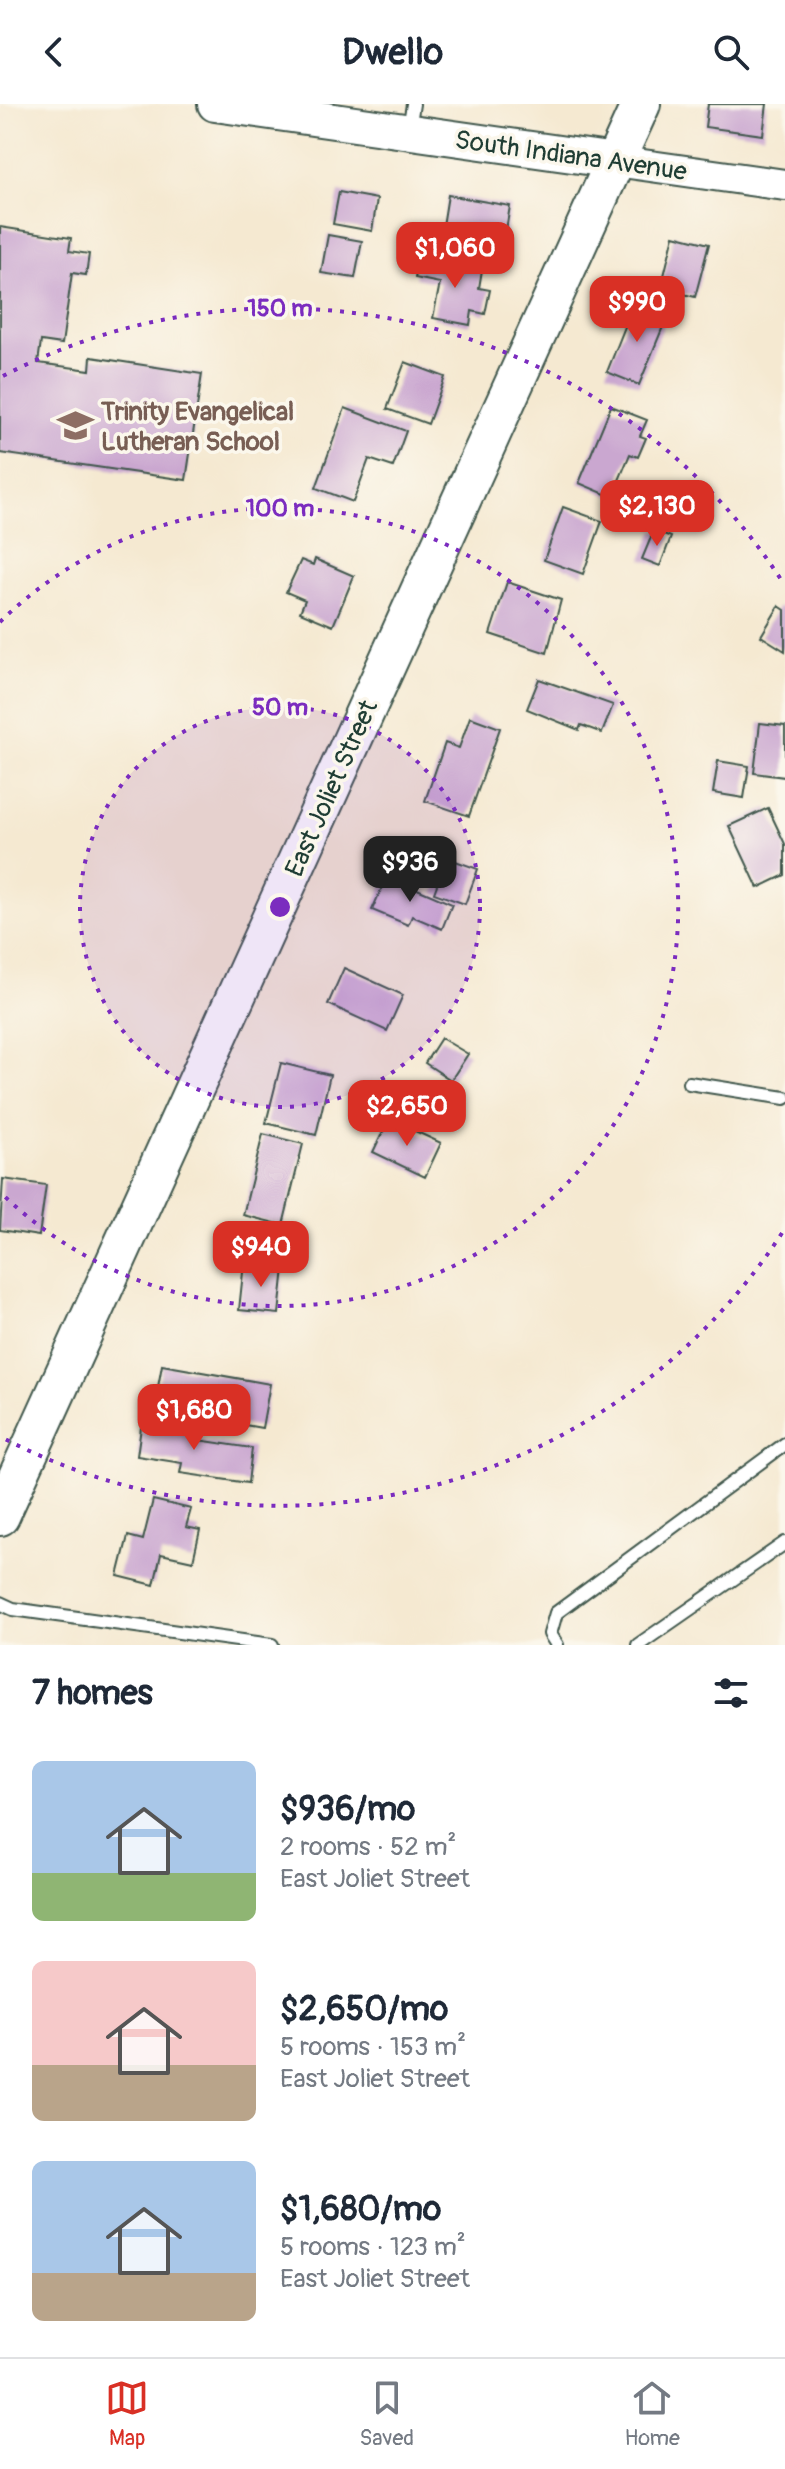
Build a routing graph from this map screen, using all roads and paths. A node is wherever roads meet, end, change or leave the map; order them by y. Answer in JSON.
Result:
{"nodes":[{"id":1,"x":215,"y":104,"type":"edge"},
{"id":2,"x":641,"y":104,"type":"edge"},
{"id":3,"x":410,"y":118,"type":"edge"},
{"id":4,"x":615,"y":161,"type":"junction"},
{"id":5,"x":785,"y":185,"type":"edge"},
{"id":6,"x":689,"y":1083,"type":"dead end"},
{"id":7,"x":785,"y":1098,"type":"edge"},
{"id":8,"x":785,"y":1444,"type":"edge"},
{"id":9,"x":0,"y":1516,"type":"edge"},
{"id":10,"x":785,"y":1543,"type":"edge"},
{"id":11,"x":0,"y":1603,"type":"edge"},
{"id":12,"x":272,"y":1645,"type":"edge"},
{"id":13,"x":557,"y":1645,"type":"edge"},
{"id":14,"x":638,"y":1645,"type":"edge"}],
"edges":[{"from":1,"to":3,"type":"main road","name":"South Indiana Avenue"},
{"from":2,"to":4,"type":"main road","name":"East Joliet Street"},
{"from":3,"to":4,"type":"main road","name":"South Indiana Avenue"},
{"from":4,"to":5,"type":"street","name":"South Indiana Avenue"},
{"from":4,"to":9,"type":"main road","name":"East Joliet Street"},
{"from":6,"to":7,"type":"lane"},
{"from":8,"to":13,"type":"lane"},
{"from":10,"to":14,"type":"lane"},
{"from":11,"to":12,"type":"lane"}]}
